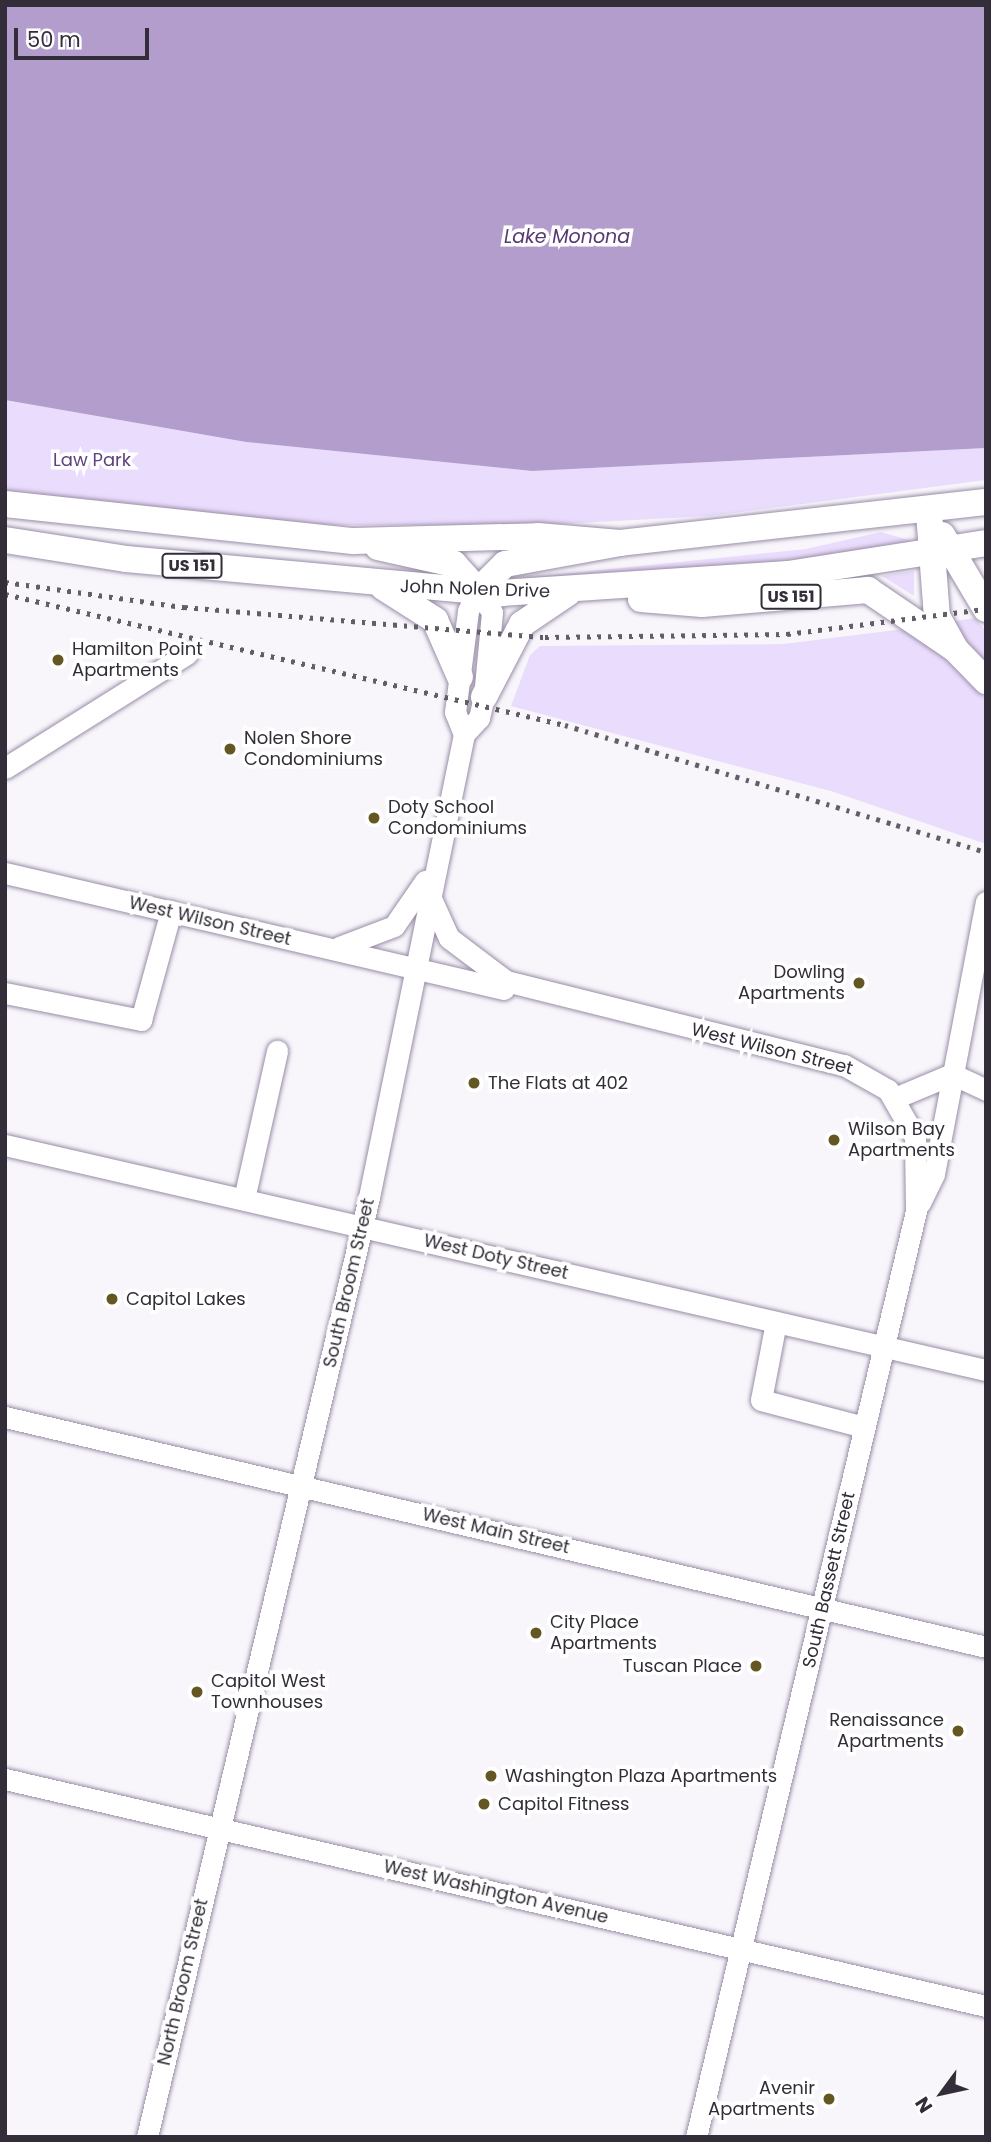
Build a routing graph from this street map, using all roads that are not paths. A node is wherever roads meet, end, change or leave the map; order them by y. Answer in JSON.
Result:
{"nodes":[{"id":1,"x":986,"y":502,"type":"edge"},
{"id":2,"x":5,"y":505,"type":"edge"},
{"id":3,"x":929,"y":513,"type":"junction"},
{"id":4,"x":5,"y":540,"type":"edge"},
{"id":5,"x":353,"y":541,"type":"junction"},
{"id":6,"x":620,"y":542,"type":"junction"},
{"id":7,"x":986,"y":543,"type":"edge"},
{"id":8,"x":940,"y":552,"type":"junction"},
{"id":9,"x":380,"y":585,"type":"junction"},
{"id":10,"x":609,"y":589,"type":"junction"},
{"id":11,"x":478,"y":591,"type":"junction"},
{"id":12,"x":571,"y":591,"type":"junction"},
{"id":13,"x":986,"y":609,"type":"edge"},
{"id":14,"x":955,"y":649,"type":"junction"},
{"id":15,"x":187,"y":654,"type":"dead end"},
{"id":16,"x":460,"y":677,"type":"junction"},
{"id":17,"x":986,"y":681,"type":"edge"},
{"id":18,"x":484,"y":697,"type":"junction"},
{"id":19,"x":464,"y":734,"type":"junction"},
{"id":20,"x":5,"y":768,"type":"edge"},
{"id":21,"x":435,"y":861,"type":"junction"},
{"id":22,"x":5,"y":873,"type":"edge"},
{"id":23,"x":428,"y":892,"type":"junction"},
{"id":24,"x":986,"y":902,"type":"edge"},
{"id":25,"x":171,"y":912,"type":"junction"},
{"id":26,"x":334,"y":948,"type":"junction"},
{"id":27,"x":415,"y":967,"type":"junction"},
{"id":28,"x":525,"y":990,"type":"junction"},
{"id":29,"x":5,"y":993,"type":"edge"},
{"id":30,"x":277,"y":1051,"type":"dead end"},
{"id":31,"x":952,"y":1074,"type":"junction"},
{"id":32,"x":986,"y":1090,"type":"edge"},
{"id":33,"x":895,"y":1098,"type":"junction"},
{"id":34,"x":5,"y":1145,"type":"edge"},
{"id":35,"x":243,"y":1199,"type":"junction"},
{"id":36,"x":916,"y":1211,"type":"junction"},
{"id":37,"x":362,"y":1227,"type":"junction"},
{"id":38,"x":776,"y":1322,"type":"junction"},
{"id":39,"x":882,"y":1346,"type":"junction"},
{"id":40,"x":986,"y":1370,"type":"edge"},
{"id":41,"x":5,"y":1417,"type":"edge"},
{"id":42,"x":864,"y":1427,"type":"junction"},
{"id":43,"x":300,"y":1485,"type":"junction"},
{"id":44,"x":822,"y":1609,"type":"junction"},
{"id":45,"x":986,"y":1647,"type":"edge"},
{"id":46,"x":5,"y":1779,"type":"edge"},
{"id":47,"x":218,"y":1828,"type":"junction"},
{"id":48,"x":744,"y":1950,"type":"junction"},
{"id":49,"x":986,"y":2006,"type":"edge"},
{"id":50,"x":147,"y":2137,"type":"edge"},
{"id":51,"x":696,"y":2137,"type":"edge"}],
"edges":[{"from":1,"to":3,"type":"main road"},
{"from":2,"to":5,"type":"main road","number":"US 151"},
{"from":3,"to":6,"type":"main road","number":"US 151"},
{"from":3,"to":8,"type":"main road"},
{"from":4,"to":9,"type":"main road","name":"John Nolen Drive","number":"US 151"},
{"from":5,"to":6,"type":"main road","number":"US 151"},
{"from":5,"to":11,"type":"main road"},
{"from":6,"to":11,"type":"main road"},
{"from":7,"to":8,"type":"main road","name":"John Nolen Drive"},
{"from":8,"to":10,"type":"main road","name":"John Nolen Drive"},
{"from":8,"to":13,"type":"main road"},
{"from":8,"to":14,"type":"main road"},
{"from":9,"to":11,"type":"main road","name":"John Nolen Drive","number":"US 151"},
{"from":9,"to":16,"type":"main road"},
{"from":10,"to":12,"type":"main road","name":"John Nolen Drive","number":"US 151"},
{"from":10,"to":14,"type":"main road","number":"US 151"},
{"from":11,"to":12,"type":"main road","name":"John Nolen Drive","number":"US 151"},
{"from":11,"to":16,"type":"street","name":"South Broom Street"},
{"from":11,"to":18,"type":"street","name":"South Broom Street"},
{"from":12,"to":18,"type":"main road"},
{"from":14,"to":17,"type":"main road","number":"US 151"},
{"from":15,"to":20,"type":"street"},
{"from":16,"to":19,"type":"street","name":"South Broom Street"},
{"from":18,"to":19,"type":"street","name":"South Broom Street"},
{"from":19,"to":21,"type":"street","name":"South Broom Street"},
{"from":21,"to":23,"type":"street","name":"South Broom Street"},
{"from":21,"to":26,"type":"street"},
{"from":22,"to":25,"type":"street","name":"West Wilson Street"},
{"from":23,"to":27,"type":"street","name":"South Broom Street"},
{"from":23,"to":28,"type":"street"},
{"from":24,"to":31,"type":"street"},
{"from":25,"to":26,"type":"street","name":"West Wilson Street"},
{"from":25,"to":29,"type":"street"},
{"from":26,"to":27,"type":"street","name":"West Wilson Street"},
{"from":27,"to":28,"type":"street","name":"West Wilson Street"},
{"from":27,"to":37,"type":"street","name":"South Broom Street"},
{"from":28,"to":33,"type":"street","name":"West Wilson Street"},
{"from":30,"to":35,"type":"street"},
{"from":31,"to":32,"type":"street"},
{"from":31,"to":33,"type":"street"},
{"from":31,"to":36,"type":"street"},
{"from":33,"to":36,"type":"street","name":"West Wilson Street"},
{"from":34,"to":35,"type":"street","name":"West Doty Street"},
{"from":35,"to":37,"type":"street","name":"West Doty Street"},
{"from":36,"to":39,"type":"street","name":"South Bassett Street"},
{"from":37,"to":38,"type":"street","name":"West Doty Street"},
{"from":37,"to":43,"type":"street","name":"South Broom Street"},
{"from":38,"to":39,"type":"street","name":"West Doty Street"},
{"from":38,"to":42,"type":"street"},
{"from":39,"to":40,"type":"street","name":"West Doty Street"},
{"from":39,"to":42,"type":"street","name":"South Bassett Street"},
{"from":41,"to":43,"type":"street","name":"West Main Street"},
{"from":42,"to":44,"type":"street","name":"South Bassett Street"},
{"from":43,"to":44,"type":"street","name":"West Main Street"},
{"from":43,"to":47,"type":"street","name":"South Broom Street"},
{"from":44,"to":45,"type":"street","name":"West Main Street"},
{"from":44,"to":48,"type":"street","name":"South Bassett Street"},
{"from":46,"to":47,"type":"street","name":"West Washington Avenue"},
{"from":47,"to":48,"type":"street","name":"West Washington Avenue"},
{"from":47,"to":50,"type":"street","name":"North Broom Street"},
{"from":48,"to":49,"type":"street","name":"West Washington Avenue"},
{"from":48,"to":51,"type":"street","name":"South Bassett Street"}]}
